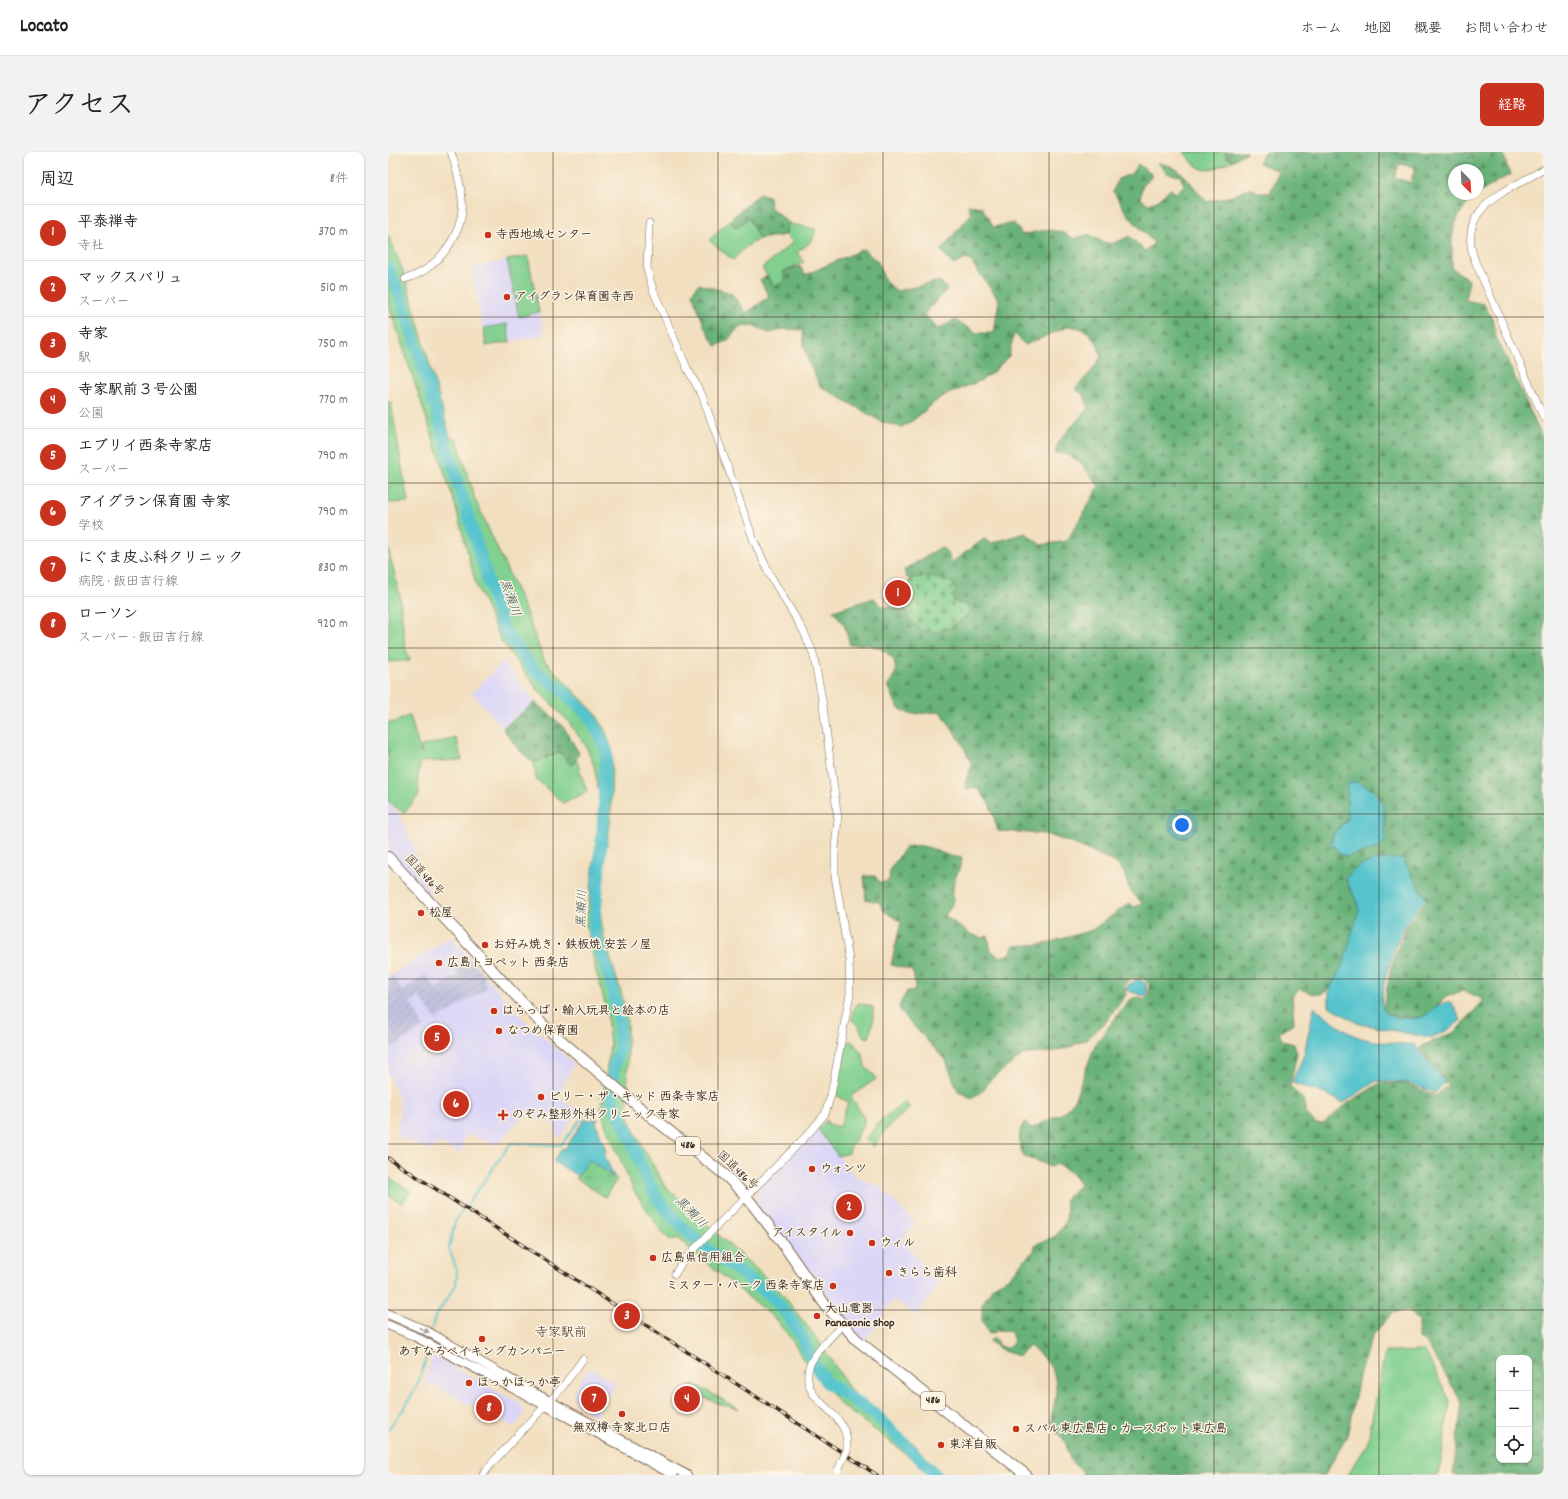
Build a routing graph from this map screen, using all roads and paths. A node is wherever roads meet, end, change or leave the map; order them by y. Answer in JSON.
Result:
{"nodes":[{"id":1,"x":451,"y":152,"type":"edge"},
{"id":2,"x":1544,"y":169,"type":"edge"},
{"id":3,"x":649,"y":223,"type":"dead end"},
{"id":4,"x":405,"y":279,"type":"dead end"},
{"id":5,"x":1544,"y":418,"type":"edge"},
{"id":6,"x":388,"y":857,"type":"edge"},
{"id":7,"x":746,"y":1195,"type":"junction"},
{"id":8,"x":675,"y":1274,"type":"dead end"},
{"id":9,"x":388,"y":1314,"type":"edge"},
{"id":10,"x":388,"y":1325,"type":"edge"},
{"id":11,"x":842,"y":1325,"type":"junction"},
{"id":12,"x":583,"y":1359,"type":"dead end"},
{"id":13,"x":548,"y":1404,"type":"junction"},
{"id":14,"x":837,"y":1473,"type":"edge"},
{"id":15,"x":483,"y":1475,"type":"edge"},
{"id":16,"x":673,"y":1475,"type":"edge"},
{"id":17,"x":687,"y":1475,"type":"edge"},
{"id":18,"x":1026,"y":1475,"type":"edge"}],
"edges":[{"from":1,"to":4,"type":"street"},
{"from":2,"to":5,"type":"street"},
{"from":3,"to":7,"type":"street"},
{"from":6,"to":7,"type":"highway","name":"国道486号","number":"486"},
{"from":7,"to":8,"type":"street"},
{"from":7,"to":11,"type":"highway","name":"国道486号","number":"486"},
{"from":9,"to":13,"type":"main road","one_way":true},
{"from":10,"to":13,"type":"main road"},
{"from":11,"to":14,"type":"street","bridge":true},
{"from":11,"to":18,"type":"highway","name":"国道486号","number":"486"},
{"from":12,"to":13,"type":"street"},
{"from":13,"to":15,"type":"street"},
{"from":13,"to":16,"type":"main road"},
{"from":13,"to":17,"type":"main road"}]}
